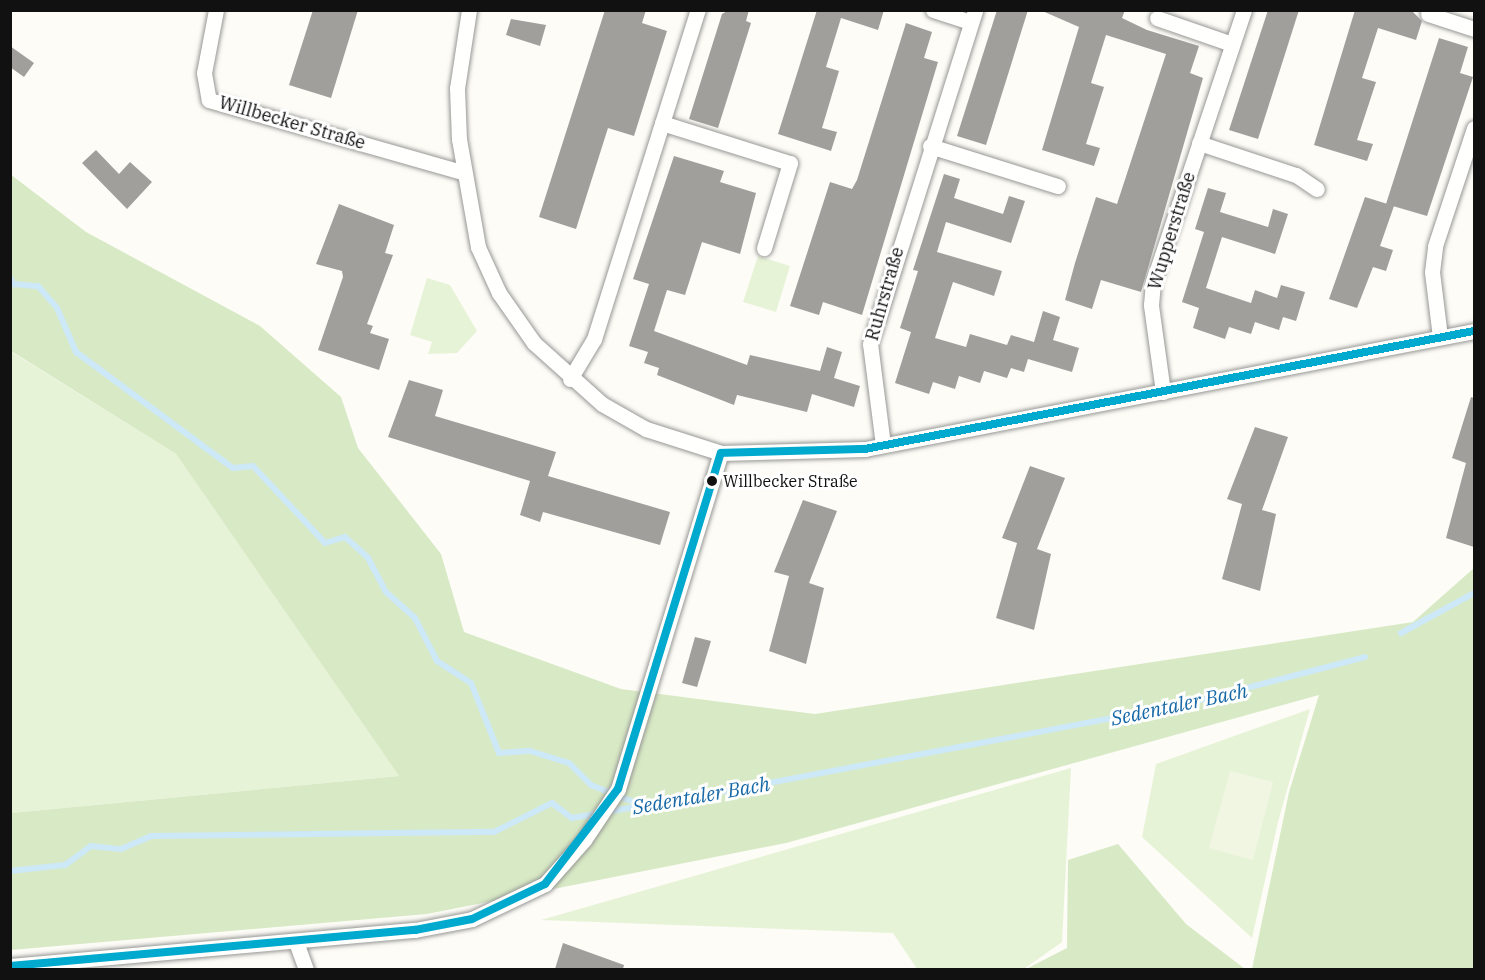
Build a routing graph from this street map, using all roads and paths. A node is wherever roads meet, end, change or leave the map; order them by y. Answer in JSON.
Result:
{"nodes":[{"id":1,"x":216,"y":10,"type":"edge"},
{"id":2,"x":468,"y":10,"type":"edge"},
{"id":3,"x":699,"y":10,"type":"edge"},
{"id":4,"x":933,"y":10,"type":"edge"},
{"id":5,"x":1244,"y":10,"type":"edge"},
{"id":6,"x":1428,"y":14,"type":"dead end"},
{"id":7,"x":973,"y":16,"type":"edge"},
{"id":8,"x":1157,"y":18,"type":"dead end"},
{"id":9,"x":1474,"y":29,"type":"edge"},
{"id":10,"x":1232,"y":44,"type":"junction"},
{"id":11,"x":662,"y":123,"type":"junction"},
{"id":12,"x":1474,"y":128,"type":"edge"},
{"id":13,"x":1199,"y":143,"type":"junction"},
{"id":14,"x":930,"y":146,"type":"junction"},
{"id":15,"x":462,"y":172,"type":"junction"},
{"id":16,"x":1058,"y":186,"type":"dead end"},
{"id":17,"x":1317,"y":189,"type":"dead end"},
{"id":18,"x":764,"y":248,"type":"dead end"},
{"id":19,"x":1474,"y":331,"type":"edge"},
{"id":20,"x":1440,"y":337,"type":"junction"},
{"id":21,"x":570,"y":379,"type":"junction"},
{"id":22,"x":1163,"y":392,"type":"junction"},
{"id":23,"x":883,"y":445,"type":"junction"},
{"id":24,"x":721,"y":453,"type":"junction"},
{"id":25,"x":296,"y":942,"type":"junction"},
{"id":26,"x":10,"y":966,"type":"edge"},
{"id":27,"x":306,"y":969,"type":"edge"}],
"edges":[{"from":1,"to":15,"type":"street","name":"Willbecker Straße"},
{"from":2,"to":15,"type":"street"},
{"from":3,"to":11,"type":"street"},
{"from":4,"to":7,"type":"street","name":"Ruhrstraße"},
{"from":5,"to":10,"type":"street","name":"Wupperstraße"},
{"from":6,"to":9,"type":"street"},
{"from":7,"to":14,"type":"street","name":"Ruhrstraße"},
{"from":8,"to":10,"type":"street"},
{"from":10,"to":13,"type":"street","name":"Wupperstraße"},
{"from":11,"to":18,"type":"street"},
{"from":11,"to":21,"type":"street"},
{"from":12,"to":20,"type":"street"},
{"from":13,"to":17,"type":"street"},
{"from":13,"to":22,"type":"street","name":"Wupperstraße"},
{"from":14,"to":16,"type":"street"},
{"from":14,"to":23,"type":"street","name":"Ruhrstraße"},
{"from":15,"to":21,"type":"street"},
{"from":19,"to":20,"type":"street"},
{"from":20,"to":22,"type":"street"},
{"from":21,"to":24,"type":"street"},
{"from":22,"to":23,"type":"street"},
{"from":23,"to":24,"type":"street"},
{"from":24,"to":25,"type":"street"},
{"from":25,"to":26,"type":"street"},
{"from":25,"to":27,"type":"street"}]}
